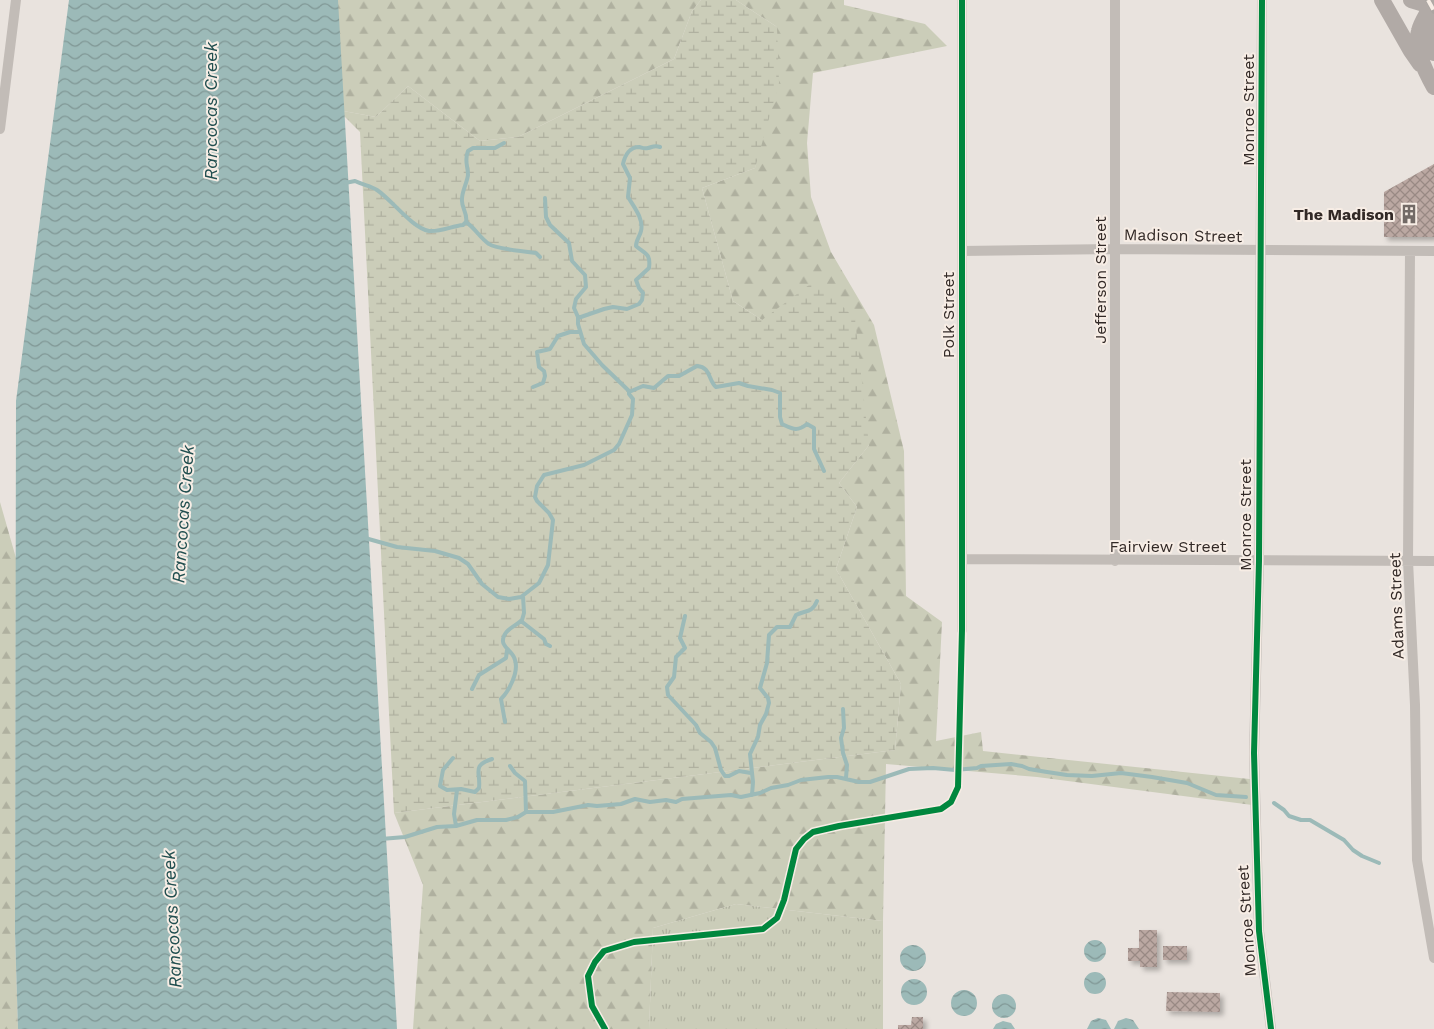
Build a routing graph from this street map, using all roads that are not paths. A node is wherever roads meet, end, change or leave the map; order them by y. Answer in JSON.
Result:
{"nodes":[{"id":1,"x":16,"y":0,"type":"edge"},
{"id":2,"x":962,"y":0,"type":"edge"},
{"id":3,"x":1115,"y":0,"type":"edge"},
{"id":4,"x":1262,"y":0,"type":"edge"},
{"id":5,"x":1382,"y":0,"type":"edge"},
{"id":6,"x":1411,"y":0,"type":"edge"},
{"id":7,"x":1432,"y":3,"type":"edge"},
{"id":8,"x":1434,"y":53,"type":"edge"},
{"id":9,"x":1423,"y":67,"type":"junction"},
{"id":10,"x":1434,"y":87,"type":"edge"},
{"id":11,"x":0,"y":124,"type":"edge"},
{"id":12,"x":1115,"y":249,"type":"junction"},
{"id":13,"x":962,"y":251,"type":"junction"},
{"id":14,"x":1260,"y":251,"type":"junction"},
{"id":15,"x":1410,"y":251,"type":"junction"},
{"id":16,"x":1434,"y":251,"type":"edge"},
{"id":17,"x":962,"y":559,"type":"junction"},
{"id":18,"x":1115,"y":561,"type":"junction"},
{"id":19,"x":1259,"y":561,"type":"junction"},
{"id":20,"x":1408,"y":561,"type":"junction"},
{"id":21,"x":1434,"y":561,"type":"edge"},
{"id":22,"x":962,"y":630,"type":"dead end"},
{"id":23,"x":1434,"y":958,"type":"edge"},
{"id":24,"x":1271,"y":1029,"type":"edge"}],
"edges":[{"from":1,"to":11,"type":"street"},
{"from":2,"to":13,"type":"street","name":"Polk Street"},
{"from":3,"to":12,"type":"street","name":"Jefferson Street"},
{"from":4,"to":14,"type":"street","name":"Monroe Street"},
{"from":5,"to":9,"type":"main road"},
{"from":6,"to":7,"type":"main road"},
{"from":7,"to":8,"type":"main road"},
{"from":7,"to":9,"type":"main road"},
{"from":9,"to":10,"type":"main road"},
{"from":12,"to":13,"type":"street","name":"Madison Street"},
{"from":12,"to":14,"type":"street","name":"Madison Street"},
{"from":12,"to":18,"type":"street","name":"Jefferson Street"},
{"from":13,"to":17,"type":"street","name":"Polk Street"},
{"from":14,"to":15,"type":"street","name":"Madison Street"},
{"from":14,"to":19,"type":"street","name":"Monroe Street"},
{"from":15,"to":16,"type":"street","name":"Madison Street"},
{"from":15,"to":20,"type":"street","name":"Adams Street"},
{"from":17,"to":18,"type":"street","name":"Fairview Street"},
{"from":17,"to":22,"type":"street","name":"Polk Street"},
{"from":18,"to":19,"type":"street","name":"Fairview Street"},
{"from":19,"to":20,"type":"street","name":"Fairview Street"},
{"from":19,"to":24,"type":"street","name":"Monroe Street"},
{"from":20,"to":21,"type":"street","name":"Fairview Street"},
{"from":20,"to":23,"type":"street","name":"Adams Street"}]}
